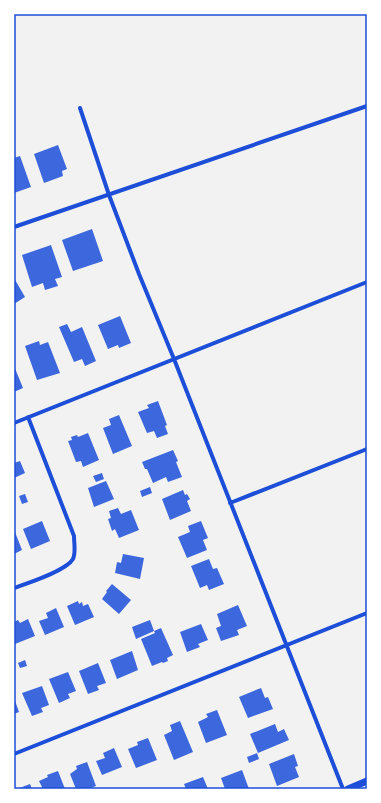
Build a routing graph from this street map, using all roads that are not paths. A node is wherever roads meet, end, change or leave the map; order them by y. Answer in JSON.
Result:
{"nodes":[{"id":1,"x":367,"y":106,"type":"edge"},
{"id":2,"x":80,"y":108,"type":"dead end"},
{"id":3,"x":109,"y":195,"type":"junction"},
{"id":4,"x":14,"y":227,"type":"edge"},
{"id":5,"x":367,"y":282,"type":"edge"},
{"id":6,"x":174,"y":359,"type":"junction"},
{"id":7,"x":28,"y":417,"type":"junction"},
{"id":8,"x":14,"y":423,"type":"edge"},
{"id":9,"x":367,"y":449,"type":"edge"},
{"id":10,"x":230,"y":503,"type":"junction"},
{"id":11,"x":14,"y":588,"type":"edge"},
{"id":12,"x":367,"y":613,"type":"edge"},
{"id":13,"x":286,"y":644,"type":"junction"},
{"id":14,"x":14,"y":754,"type":"edge"},
{"id":15,"x":367,"y":782,"type":"edge"},
{"id":16,"x":343,"y":789,"type":"edge"},
{"id":17,"x":348,"y":789,"type":"edge"}],
"edges":[{"from":1,"to":3,"type":"street"},
{"from":2,"to":3,"type":"street"},
{"from":3,"to":4,"type":"street"},
{"from":3,"to":6,"type":"street"},
{"from":5,"to":6,"type":"street"},
{"from":6,"to":7,"type":"street"},
{"from":6,"to":10,"type":"street"},
{"from":7,"to":8,"type":"street"},
{"from":7,"to":11,"type":"street"},
{"from":9,"to":10,"type":"street"},
{"from":10,"to":13,"type":"street"},
{"from":12,"to":13,"type":"street"},
{"from":13,"to":14,"type":"street"},
{"from":13,"to":16,"type":"street"},
{"from":15,"to":17,"type":"street"}]}
